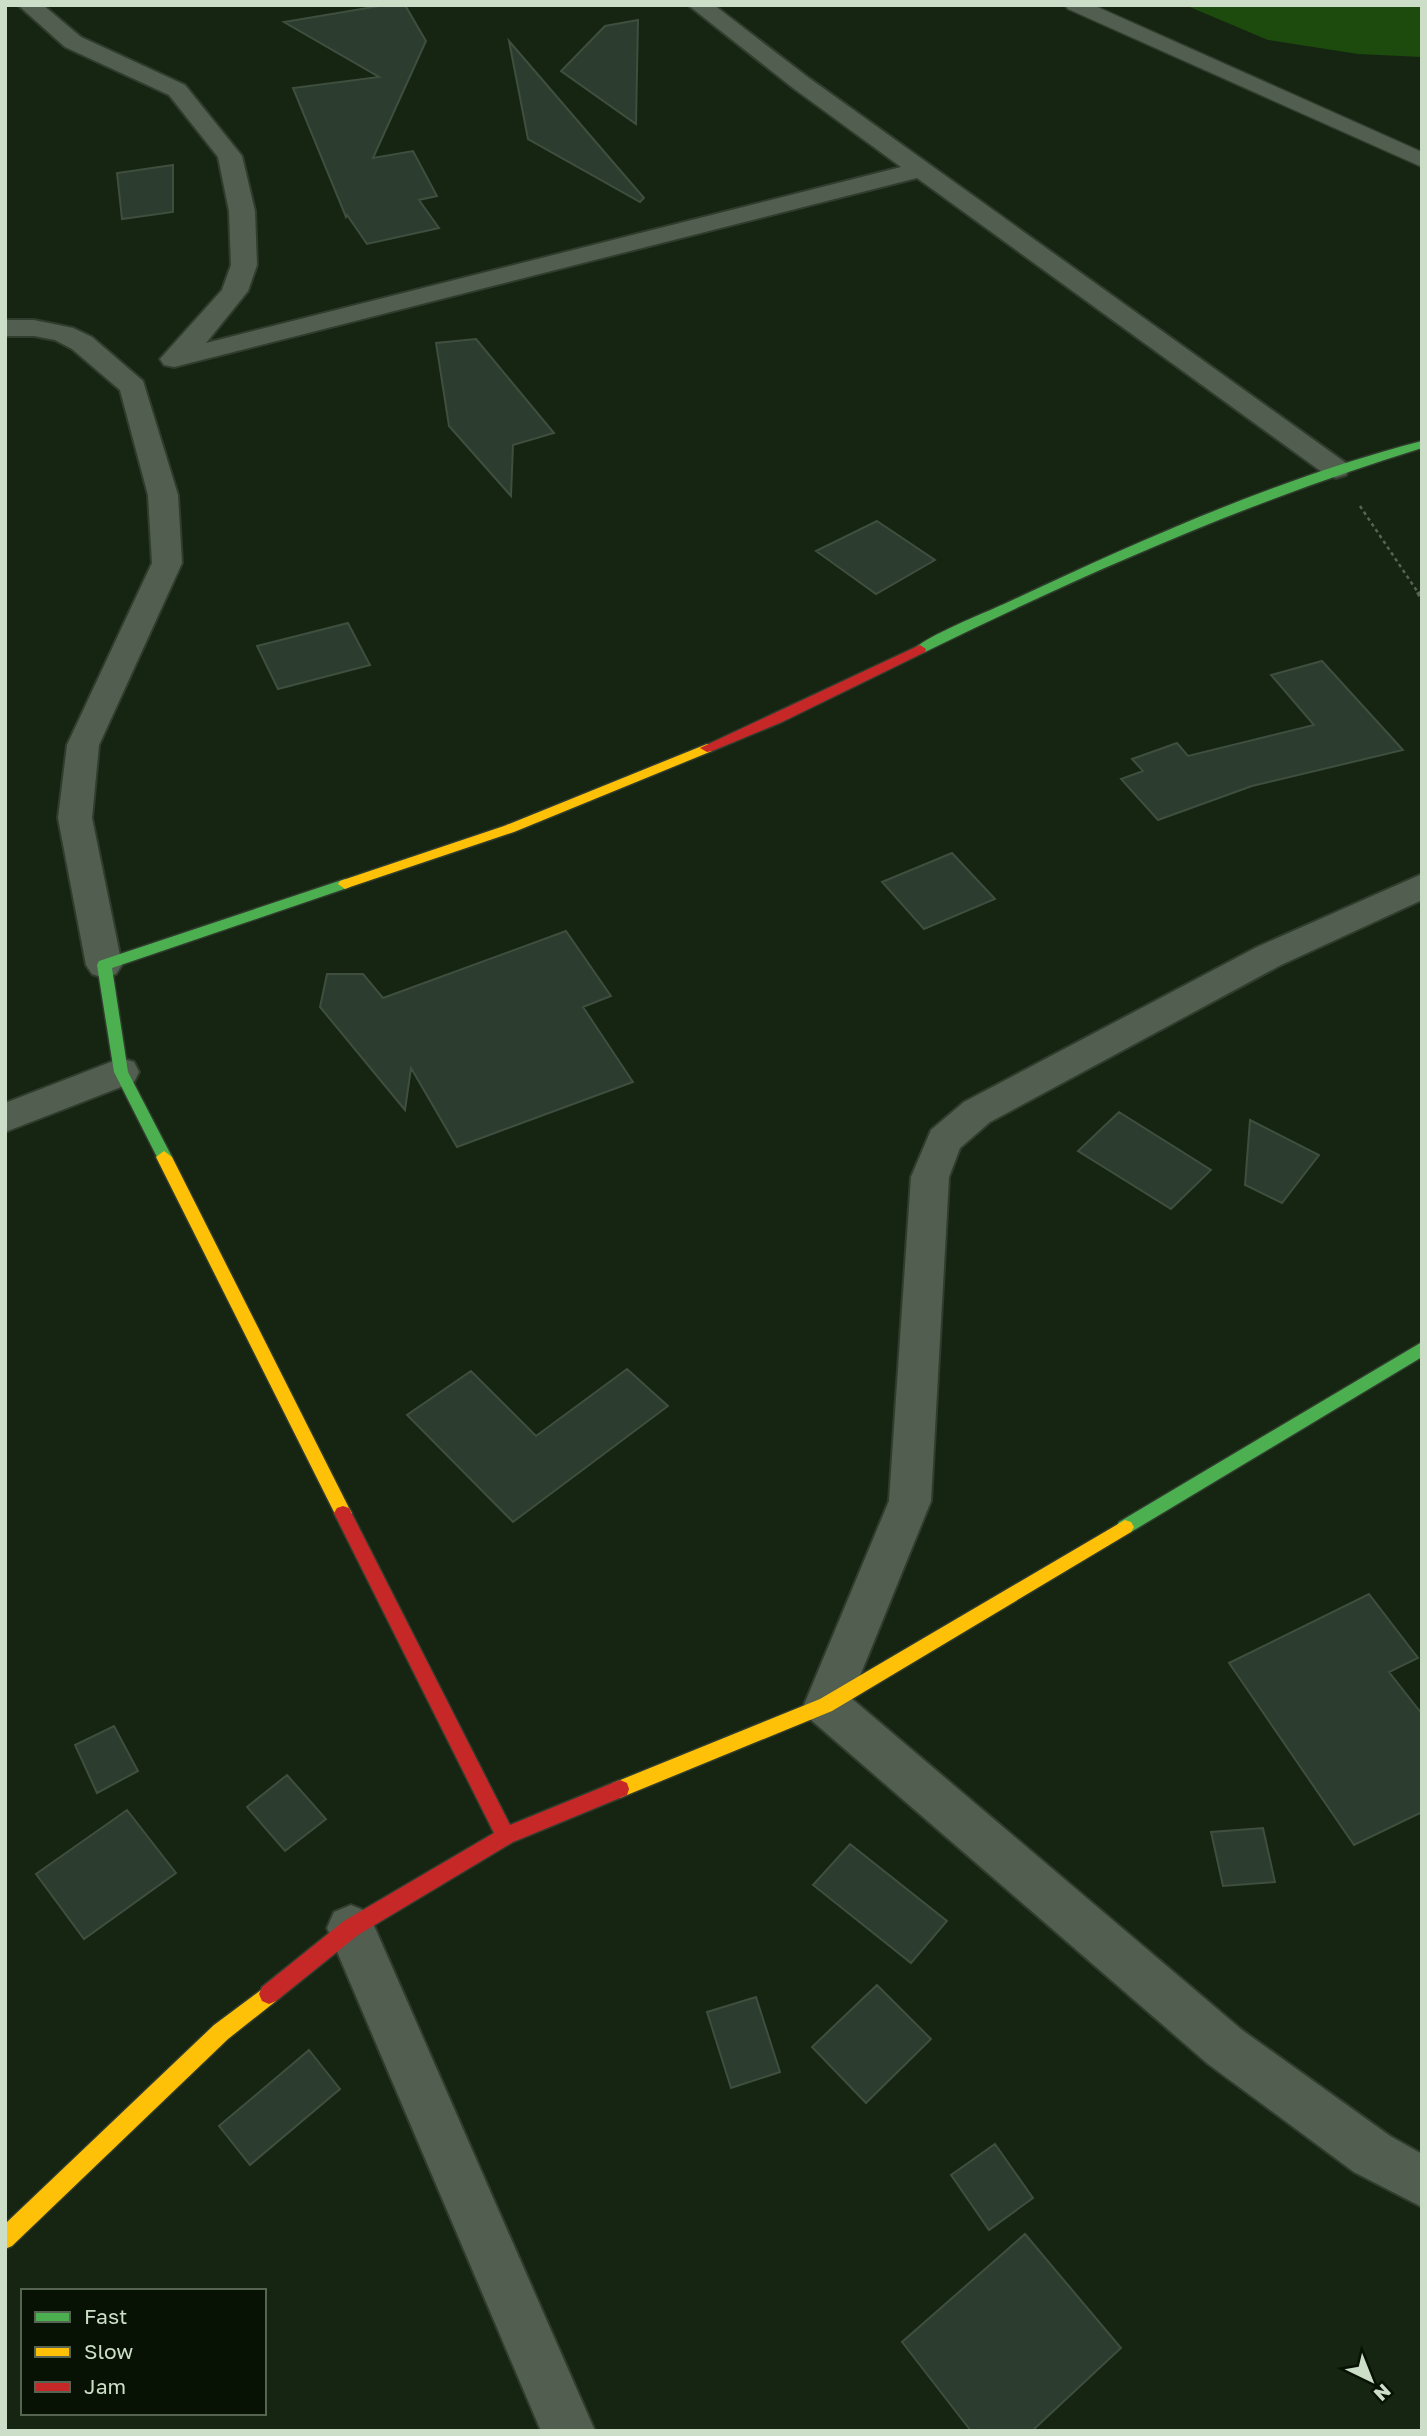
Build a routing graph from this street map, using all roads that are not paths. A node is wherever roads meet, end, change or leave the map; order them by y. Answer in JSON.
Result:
{"nodes":[{"id":1,"x":29,"y":5,"type":"edge"},
{"id":2,"x":699,"y":5,"type":"edge"},
{"id":3,"x":1075,"y":5,"type":"edge"},
{"id":4,"x":1422,"y":160,"type":"edge"},
{"id":5,"x":924,"y":169,"type":"junction"},
{"id":6,"x":5,"y":328,"type":"edge"},
{"id":7,"x":174,"y":359,"type":"junction"},
{"id":8,"x":133,"y":387,"type":"junction"},
{"id":9,"x":1422,"y":444,"type":"edge"},
{"id":10,"x":1336,"y":469,"type":"junction"},
{"id":11,"x":1422,"y":886,"type":"edge"},
{"id":12,"x":104,"y":965,"type":"junction"},
{"id":13,"x":121,"y":1072,"type":"junction"},
{"id":14,"x":5,"y":1118,"type":"edge"},
{"id":15,"x":1422,"y":1349,"type":"edge"},
{"id":16,"x":826,"y":1705,"type":"junction"},
{"id":17,"x":506,"y":1836,"type":"junction"},
{"id":18,"x":351,"y":1928,"type":"junction"},
{"id":19,"x":1422,"y":2182,"type":"edge"},
{"id":20,"x":5,"y":2239,"type":"edge"},
{"id":21,"x":568,"y":2431,"type":"edge"}],
"edges":[{"from":1,"to":7,"type":"street"},
{"from":2,"to":5,"type":"street"},
{"from":3,"to":4,"type":"lane"},
{"from":5,"to":7,"type":"street"},
{"from":5,"to":10,"type":"street"},
{"from":6,"to":8,"type":"street"},
{"from":7,"to":8,"type":"street"},
{"from":8,"to":12,"type":"street"},
{"from":9,"to":10,"type":"street"},
{"from":10,"to":12,"type":"street"},
{"from":11,"to":16,"type":"street"},
{"from":12,"to":13,"type":"street"},
{"from":13,"to":14,"type":"street"},
{"from":13,"to":17,"type":"street"},
{"from":15,"to":16,"type":"street"},
{"from":16,"to":17,"type":"street"},
{"from":16,"to":19,"type":"street"},
{"from":17,"to":18,"type":"street"},
{"from":18,"to":20,"type":"street"},
{"from":18,"to":21,"type":"street"}]}
